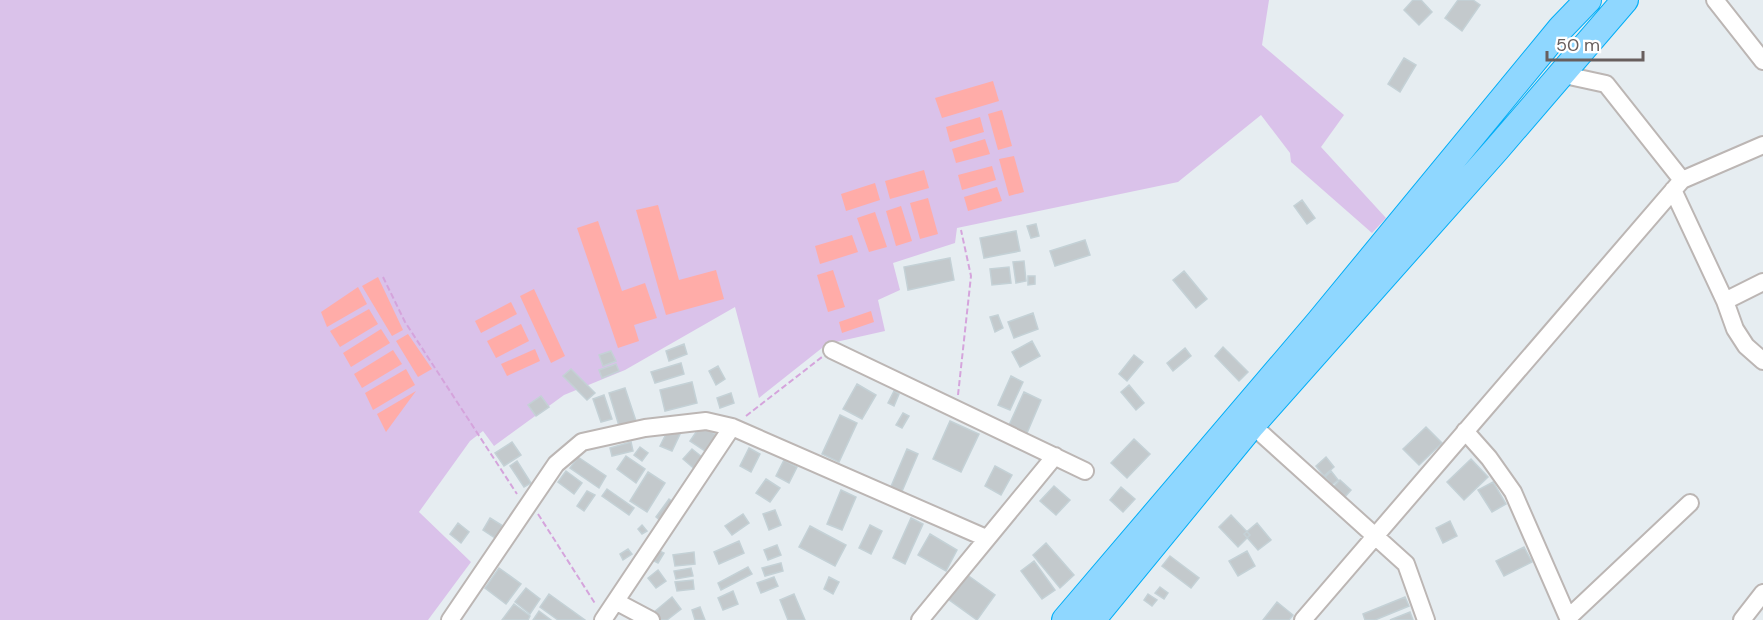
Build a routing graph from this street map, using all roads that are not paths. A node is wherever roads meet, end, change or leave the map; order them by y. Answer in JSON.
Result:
{"nodes":[{"id":1,"x":1588,"y":0,"type":"edge"},
{"id":2,"x":1625,"y":0,"type":"edge"},
{"id":3,"x":1715,"y":0,"type":"edge"},
{"id":4,"x":1763,"y":61,"type":"edge"},
{"id":5,"x":1560,"y":74,"type":"junction"},
{"id":6,"x":1763,"y":145,"type":"edge"},
{"id":7,"x":1677,"y":185,"type":"junction"},
{"id":8,"x":1763,"y":282,"type":"edge"},
{"id":9,"x":1725,"y":301,"type":"junction"},
{"id":10,"x":832,"y":350,"type":"road end"},
{"id":11,"x":1763,"y":361,"type":"edge"},
{"id":12,"x":1252,"y":425,"type":"junction"},
{"id":13,"x":732,"y":428,"type":"junction"},
{"id":14,"x":1465,"y":431,"type":"junction"},
{"id":15,"x":1055,"y":456,"type":"junction"},
{"id":16,"x":1085,"y":471,"type":"dead end"},
{"id":17,"x":1690,"y":503,"type":"dead end"},
{"id":18,"x":1375,"y":536,"type":"junction"},
{"id":19,"x":986,"y":538,"type":"junction"},
{"id":20,"x":1763,"y":593,"type":"edge"},
{"id":21,"x":617,"y":602,"type":"junction"},
{"id":22,"x":604,"y":619,"type":"edge"},
{"id":23,"x":1568,"y":619,"type":"edge"},
{"id":24,"x":450,"y":620,"type":"edge"},
{"id":25,"x":651,"y":620,"type":"edge"},
{"id":26,"x":920,"y":620,"type":"edge"},
{"id":27,"x":1065,"y":620,"type":"edge"},
{"id":28,"x":1092,"y":620,"type":"edge"},
{"id":29,"x":1303,"y":620,"type":"edge"},
{"id":30,"x":1426,"y":620,"type":"edge"},
{"id":31,"x":1742,"y":620,"type":"edge"}],
"edges":[{"from":1,"to":27,"type":"highway"},
{"from":2,"to":5,"type":"highway"},
{"from":3,"to":4,"type":"street"},
{"from":5,"to":7,"type":"street"},
{"from":5,"to":12,"type":"highway"},
{"from":6,"to":7,"type":"street"},
{"from":7,"to":9,"type":"street"},
{"from":7,"to":14,"type":"street"},
{"from":8,"to":9,"type":"street"},
{"from":9,"to":11,"type":"street"},
{"from":10,"to":15,"type":"street"},
{"from":12,"to":18,"type":"street"},
{"from":12,"to":28,"type":"highway"},
{"from":13,"to":19,"type":"street"},
{"from":13,"to":21,"type":"street"},
{"from":13,"to":24,"type":"street"},
{"from":14,"to":18,"type":"street"},
{"from":14,"to":23,"type":"street"},
{"from":15,"to":16,"type":"street"},
{"from":15,"to":19,"type":"street"},
{"from":17,"to":23,"type":"street"},
{"from":18,"to":29,"type":"street"},
{"from":18,"to":30,"type":"street"},
{"from":19,"to":26,"type":"street"},
{"from":20,"to":31,"type":"street"},
{"from":21,"to":22,"type":"street"},
{"from":21,"to":25,"type":"street"}]}
